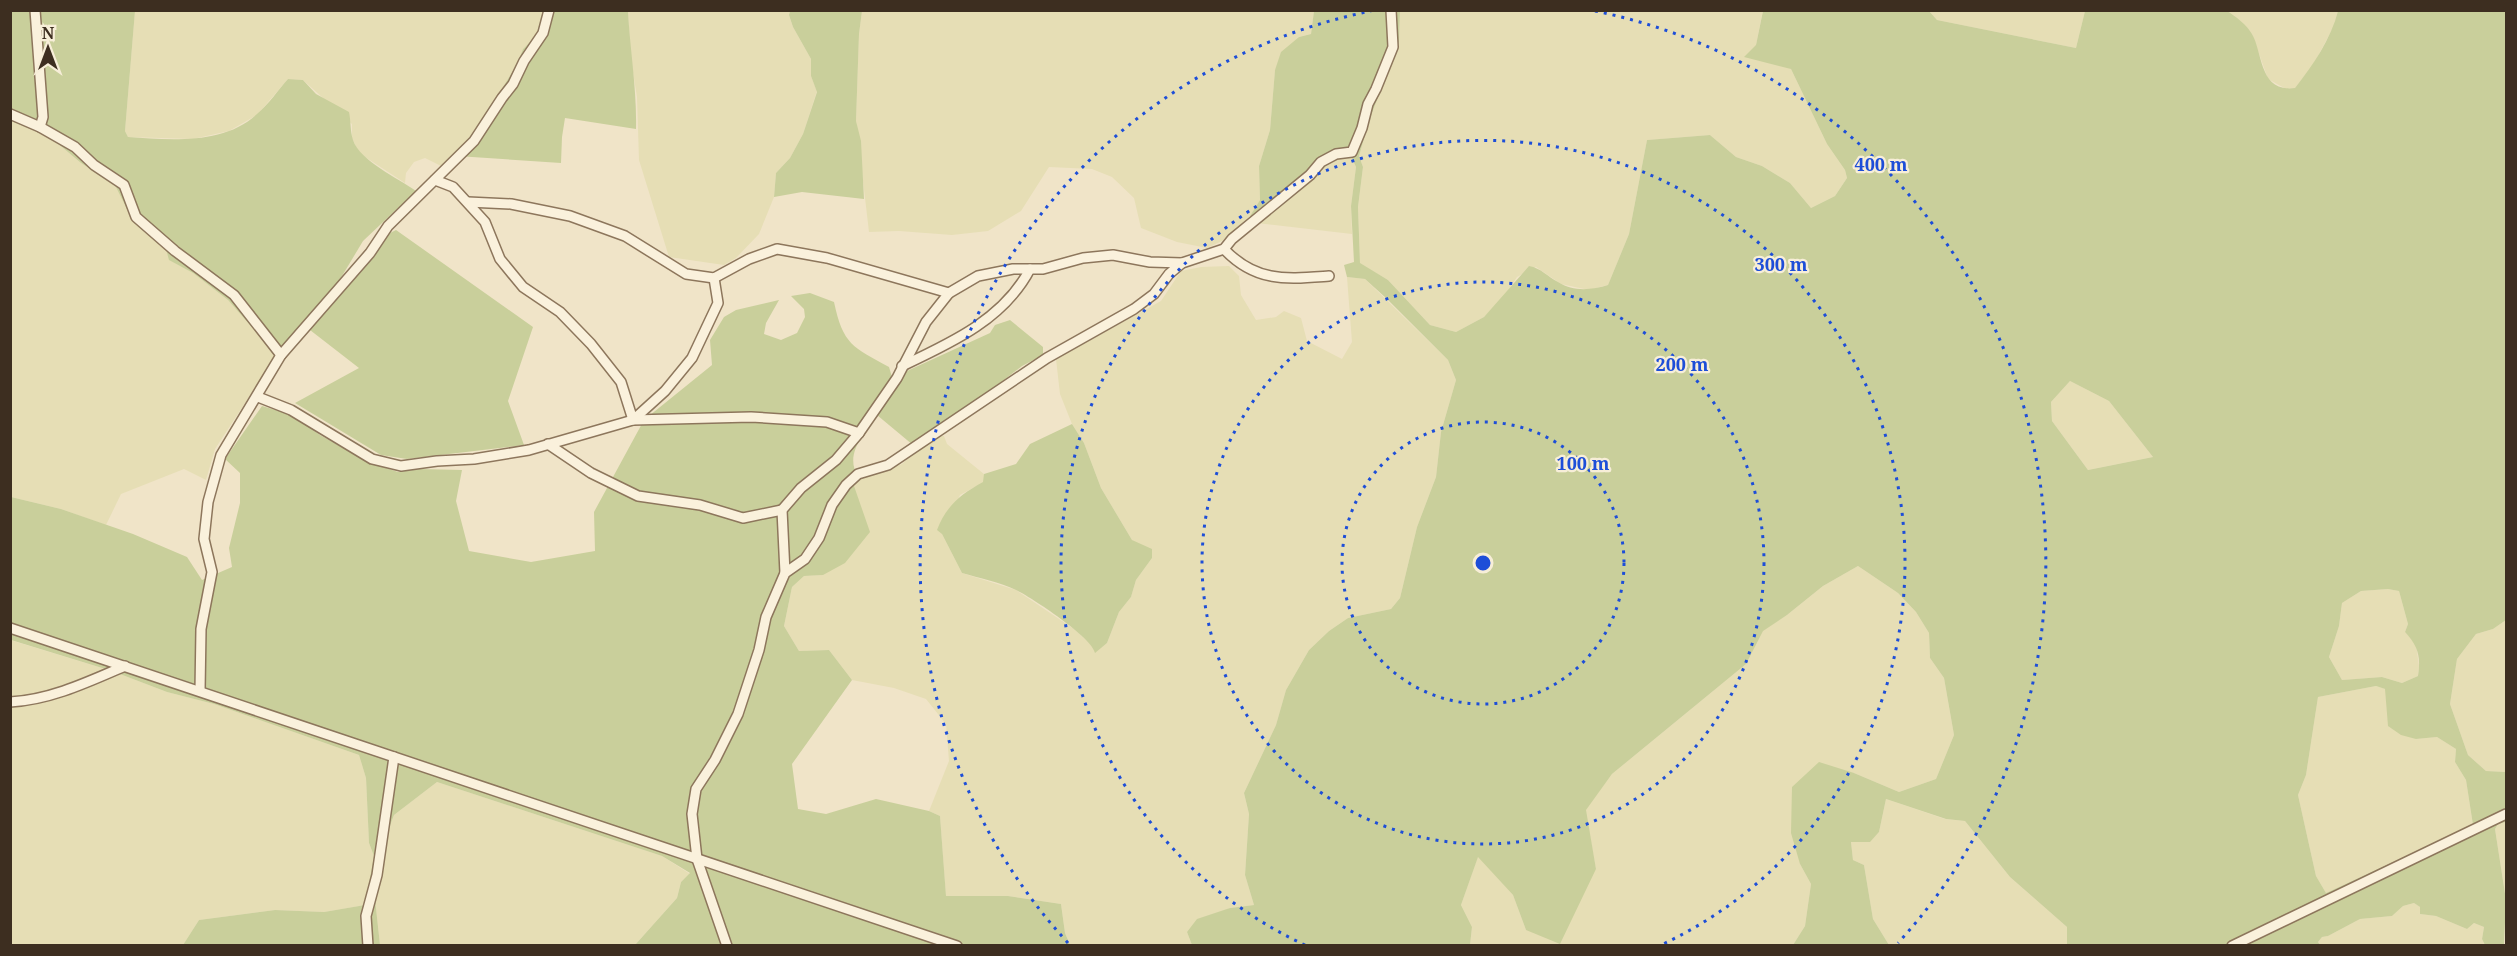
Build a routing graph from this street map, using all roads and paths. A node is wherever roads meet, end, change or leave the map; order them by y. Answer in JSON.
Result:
{"nodes":[{"id":1,"x":35,"y":10,"type":"edge"},
{"id":2,"x":549,"y":10,"type":"edge"},
{"id":3,"x":1391,"y":10,"type":"edge"},
{"id":4,"x":10,"y":114,"type":"edge"},
{"id":5,"x":40,"y":127,"type":"junction"},
{"id":6,"x":435,"y":180,"type":"junction"},
{"id":7,"x":468,"y":202,"type":"junction"},
{"id":8,"x":1224,"y":249,"type":"junction"},
{"id":9,"x":1182,"y":263,"type":"junction"},
{"id":10,"x":1030,"y":269,"type":"junction"},
{"id":11,"x":1329,"y":276,"type":"dead end"},
{"id":12,"x":714,"y":278,"type":"junction"},
{"id":13,"x":949,"y":293,"type":"junction"},
{"id":14,"x":281,"y":355,"type":"junction"},
{"id":15,"x":902,"y":366,"type":"junction"},
{"id":16,"x":258,"y":397,"type":"junction"},
{"id":17,"x":633,"y":420,"type":"junction"},
{"id":18,"x":859,"y":433,"type":"junction"},
{"id":19,"x":548,"y":444,"type":"junction"},
{"id":20,"x":782,"y":510,"type":"junction"},
{"id":21,"x":785,"y":573,"type":"junction"},
{"id":22,"x":10,"y":628,"type":"edge"},
{"id":23,"x":125,"y":666,"type":"junction"},
{"id":24,"x":200,"y":691,"type":"junction"},
{"id":25,"x":10,"y":702,"type":"edge"},
{"id":26,"x":394,"y":757,"type":"junction"},
{"id":27,"x":2506,"y":814,"type":"edge"},
{"id":28,"x":697,"y":859,"type":"junction"},
{"id":29,"x":368,"y":945,"type":"edge"},
{"id":30,"x":727,"y":945,"type":"edge"},
{"id":31,"x":957,"y":945,"type":"edge"},
{"id":32,"x":2232,"y":945,"type":"edge"}],
"edges":[{"from":1,"to":5,"type":"street"},
{"from":2,"to":6,"type":"street"},
{"from":3,"to":8,"type":"street"},
{"from":4,"to":5,"type":"street"},
{"from":5,"to":14,"type":"street"},
{"from":6,"to":7,"type":"street"},
{"from":6,"to":14,"type":"street"},
{"from":7,"to":12,"type":"street"},
{"from":7,"to":17,"type":"street"},
{"from":8,"to":9,"type":"street"},
{"from":8,"to":11,"type":"street"},
{"from":9,"to":10,"type":"street"},
{"from":9,"to":21,"type":"street"},
{"from":10,"to":13,"type":"street"},
{"from":10,"to":15,"type":"street"},
{"from":12,"to":13,"type":"street"},
{"from":12,"to":17,"type":"street"},
{"from":13,"to":15,"type":"street"},
{"from":14,"to":16,"type":"street"},
{"from":15,"to":18,"type":"street"},
{"from":16,"to":19,"type":"street"},
{"from":16,"to":24,"type":"street"},
{"from":17,"to":18,"type":"street"},
{"from":17,"to":19,"type":"street"},
{"from":18,"to":20,"type":"street"},
{"from":19,"to":20,"type":"street"},
{"from":20,"to":21,"type":"street"},
{"from":21,"to":28,"type":"street"},
{"from":22,"to":23,"type":"street"},
{"from":23,"to":24,"type":"street"},
{"from":23,"to":25,"type":"street"},
{"from":24,"to":26,"type":"street"},
{"from":26,"to":28,"type":"street"},
{"from":26,"to":29,"type":"street"},
{"from":27,"to":32,"type":"street"},
{"from":28,"to":30,"type":"street"},
{"from":28,"to":31,"type":"street"}]}
